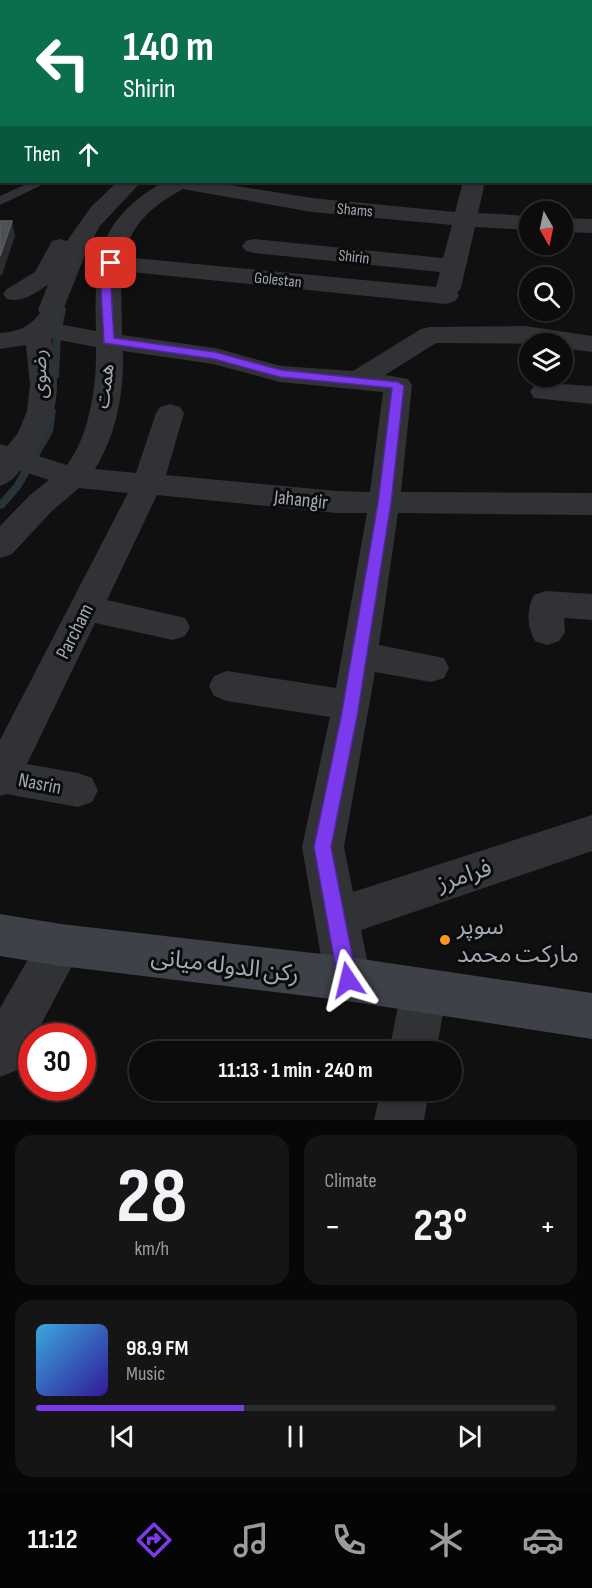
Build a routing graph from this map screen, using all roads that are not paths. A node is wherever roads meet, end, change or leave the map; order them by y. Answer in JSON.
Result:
{"nodes":[{"id":1,"x":39,"y":183,"type":"edge"},
{"id":2,"x":114,"y":183,"type":"edge"},
{"id":3,"x":129,"y":183,"type":"edge"},
{"id":4,"x":176,"y":183,"type":"edge"},
{"id":5,"x":187,"y":183,"type":"edge"},
{"id":6,"x":474,"y":183,"type":"edge"},
{"id":7,"x":0,"y":201,"type":"edge"},
{"id":8,"x":466,"y":219,"type":"junction"},
{"id":9,"x":519,"y":222,"type":"edge"},
{"id":10,"x":573,"y":225,"type":"edge"},
{"id":11,"x":592,"y":226,"type":"edge"},
{"id":12,"x":254,"y":246,"type":"dead end"},
{"id":13,"x":111,"y":263,"type":"junction"},
{"id":14,"x":454,"y":266,"type":"junction"},
{"id":15,"x":8,"y":295,"type":"edge"},
{"id":16,"x":446,"y":296,"type":"junction"},
{"id":17,"x":43,"y":324,"type":"junction"},
{"id":18,"x":430,"y":335,"type":"junction"},
{"id":19,"x":0,"y":341,"type":"edge"},
{"id":20,"x":108,"y":341,"type":"junction"},
{"id":21,"x":592,"y":344,"type":"edge"},
{"id":22,"x":358,"y":380,"type":"junction"},
{"id":23,"x":544,"y":392,"type":"dead end"},
{"id":24,"x":592,"y":395,"type":"edge"},
{"id":25,"x":170,"y":413,"type":"dead end"},
{"id":26,"x":5,"y":462,"type":"edge"},
{"id":27,"x":72,"y":477,"type":"junction"},
{"id":28,"x":148,"y":483,"type":"junction"},
{"id":29,"x":384,"y":503,"type":"junction"},
{"id":30,"x":592,"y":504,"type":"edge"},
{"id":31,"x":0,"y":546,"type":"edge"},
{"id":32,"x":592,"y":607,"type":"edge"},
{"id":33,"x":86,"y":608,"type":"junction"},
{"id":34,"x":173,"y":627,"type":"dead end"},
{"id":35,"x":547,"y":632,"type":"dead end"},
{"id":36,"x":359,"y":656,"type":"junction"},
{"id":37,"x":431,"y":668,"type":"dead end"},
{"id":38,"x":227,"y":686,"type":"dead end"},
{"id":39,"x":351,"y":705,"type":"junction"},
{"id":40,"x":1,"y":777,"type":"edge"},
{"id":41,"x":78,"y":790,"type":"dead end"},
{"id":42,"x":592,"y":833,"type":"edge"},
{"id":43,"x":336,"y":918,"type":"junction"},
{"id":44,"x":0,"y":935,"type":"edge"},
{"id":45,"x":61,"y":945,"type":"junction"},
{"id":46,"x":348,"y":980,"type":"junction"},
{"id":47,"x":424,"y":991,"type":"junction"},
{"id":48,"x":592,"y":1016,"type":"edge"},
{"id":49,"x":414,"y":1041,"type":"edge"},
{"id":50,"x":0,"y":1053,"type":"edge"},
{"id":51,"x":403,"y":1101,"type":"edge"},
{"id":52,"x":399,"y":1120,"type":"edge"}],
"edges":[{"from":1,"to":7,"type":"lane"},
{"from":2,"to":15,"type":"street"},
{"from":3,"to":17,"type":"street"},
{"from":4,"to":13,"type":"street","name":"همت"},
{"from":5,"to":8,"type":"street","name":"Shams"},
{"from":6,"to":8,"type":"street"},
{"from":8,"to":9,"type":"street","name":"Shams"},
{"from":8,"to":14,"type":"street"},
{"from":10,"to":11,"type":"street"},
{"from":12,"to":14,"type":"street","name":"Shirin"},
{"from":13,"to":16,"type":"street","name":"Golestan"},
{"from":13,"to":20,"type":"street","name":"همت"},
{"from":14,"to":16,"type":"street"},
{"from":15,"to":17,"type":"street"},
{"from":16,"to":18,"type":"street"},
{"from":17,"to":19,"type":"street"},
{"from":17,"to":20,"type":"street"},
{"from":17,"to":26,"type":"street","name":"رضوی"},
{"from":18,"to":21,"type":"street"},
{"from":18,"to":22,"type":"street"},
{"from":20,"to":22,"type":"street"},
{"from":20,"to":27,"type":"street","name":"همت"},
{"from":22,"to":29,"type":"street"},
{"from":23,"to":24,"type":"street"},
{"from":25,"to":28,"type":"street","name":"Parcham"},
{"from":26,"to":27,"type":"street","name":"Jahangir"},
{"from":27,"to":28,"type":"street","name":"Jahangir"},
{"from":27,"to":31,"type":"street","name":"همت"},
{"from":28,"to":29,"type":"street","name":"Jahangir"},
{"from":28,"to":33,"type":"street","name":"Parcham"},
{"from":29,"to":30,"type":"street","name":"Jahangir"},
{"from":29,"to":36,"type":"street"},
{"from":32,"to":35,"type":"street"},
{"from":33,"to":34,"type":"street"},
{"from":33,"to":40,"type":"street","name":"Parcham"},
{"from":36,"to":37,"type":"street"},
{"from":36,"to":39,"type":"street"},
{"from":38,"to":39,"type":"street"},
{"from":39,"to":43,"type":"street"},
{"from":40,"to":41,"type":"street","name":"Nasrin"},
{"from":42,"to":43,"type":"street","name":"فرامرز"},
{"from":43,"to":46,"type":"street"},
{"from":44,"to":45,"type":"main road","name":"رکن الدوله میانی"},
{"from":45,"to":46,"type":"main road","name":"رکن الدوله میانی"},
{"from":45,"to":50,"type":"street"},
{"from":46,"to":47,"type":"main road","name":"رکن الدوله میانی"},
{"from":47,"to":48,"type":"main road","name":"رکن الدوله میانی"},
{"from":47,"to":49,"type":"street"},
{"from":51,"to":52,"type":"street"}]}
